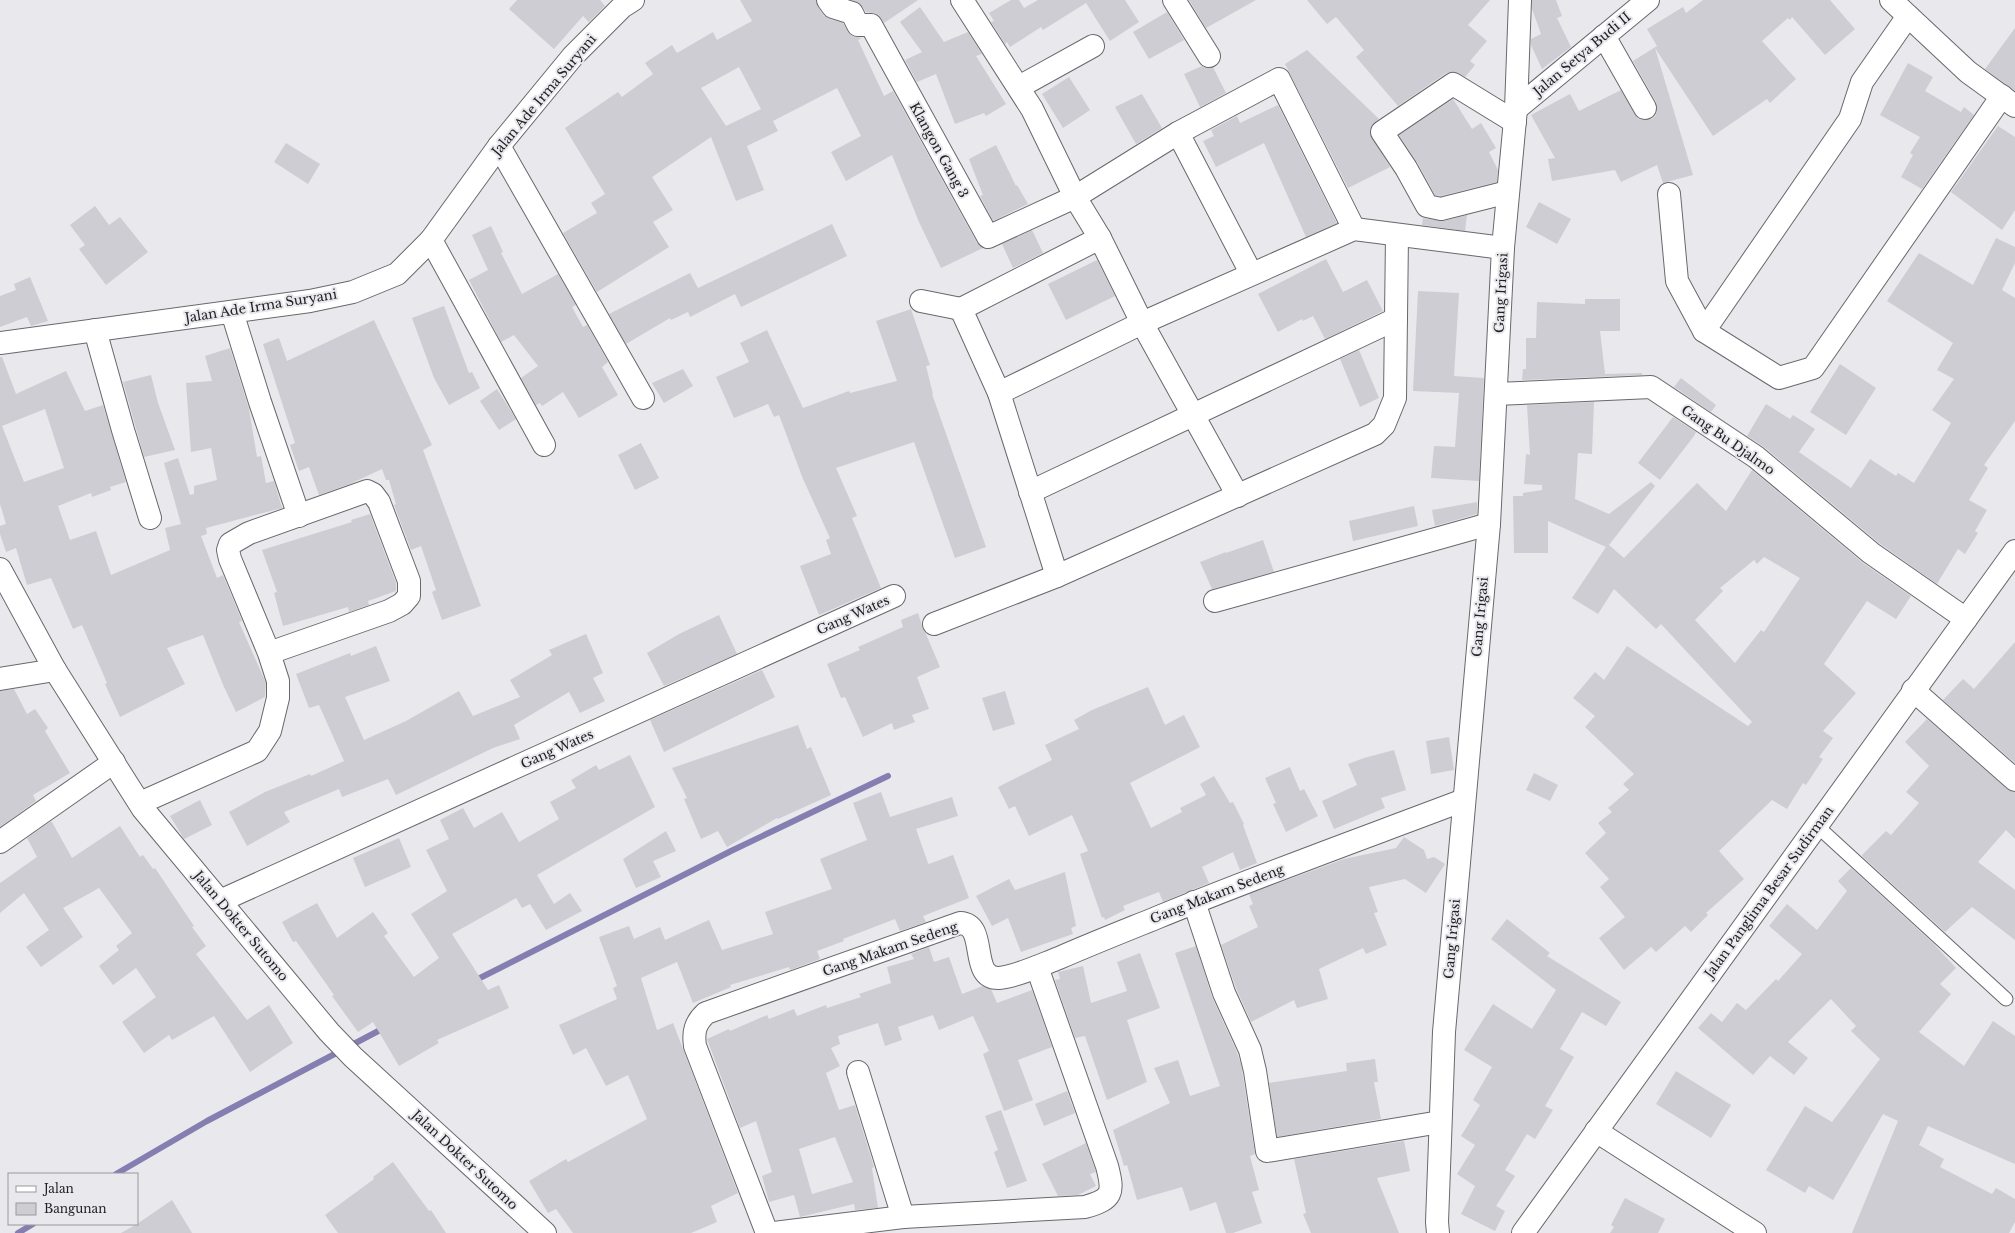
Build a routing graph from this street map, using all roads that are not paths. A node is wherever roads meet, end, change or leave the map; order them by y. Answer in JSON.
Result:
{"nodes":[{"id":1,"x":828,"y":0,"type":"edge"},
{"id":2,"x":962,"y":0,"type":"edge"},
{"id":3,"x":1174,"y":0,"type":"edge"},
{"id":4,"x":1520,"y":0,"type":"edge"},
{"id":5,"x":1648,"y":0,"type":"edge"},
{"id":6,"x":1891,"y":0,"type":"edge"},
{"id":7,"x":622,"y":2,"type":"edge"},
{"id":8,"x":1908,"y":16,"type":"junction"},
{"id":9,"x":1604,"y":36,"type":"junction"},
{"id":10,"x":1093,"y":46,"type":"dead end"},
{"id":11,"x":1210,"y":56,"type":"dead end"},
{"id":12,"x":1019,"y":87,"type":"junction"},
{"id":13,"x":2008,"y":101,"type":"edge"},
{"id":14,"x":1645,"y":108,"type":"dead end"},
{"id":15,"x":1516,"y":115,"type":"junction"},
{"id":16,"x":1178,"y":133,"type":"junction"},
{"id":17,"x":499,"y":146,"type":"junction"},
{"id":18,"x":1508,"y":192,"type":"junction"},
{"id":19,"x":1669,"y":194,"type":"dead end"},
{"id":20,"x":1075,"y":197,"type":"junction"},
{"id":21,"x":1354,"y":229,"type":"junction"},
{"id":22,"x":1397,"y":236,"type":"junction"},
{"id":23,"x":1100,"y":238,"type":"junction"},
{"id":24,"x":432,"y":240,"type":"junction"},
{"id":25,"x":1503,"y":248,"type":"junction"},
{"id":26,"x":1251,"y":273,"type":"junction"},
{"id":27,"x":921,"y":301,"type":"dead end"},
{"id":28,"x":961,"y":309,"type":"junction"},
{"id":29,"x":232,"y":312,"type":"junction"},
{"id":30,"x":1396,"y":319,"type":"junction"},
{"id":31,"x":1142,"y":323,"type":"junction"},
{"id":32,"x":95,"y":330,"type":"junction"},
{"id":33,"x":1704,"y":331,"type":"junction"},
{"id":34,"x":0,"y":343,"type":"edge"},
{"id":35,"x":999,"y":393,"type":"junction"},
{"id":36,"x":1496,"y":394,"type":"junction"},
{"id":37,"x":643,"y":398,"type":"dead end"},
{"id":38,"x":1193,"y":414,"type":"junction"},
{"id":39,"x":544,"y":445,"type":"dead end"},
{"id":40,"x":1030,"y":492,"type":"junction"},
{"id":41,"x":1238,"y":496,"type":"junction"},
{"id":42,"x":299,"y":516,"type":"junction"},
{"id":43,"x":150,"y":518,"type":"dead end"},
{"id":44,"x":1489,"y":524,"type":"junction"},
{"id":45,"x":2015,"y":551,"type":"edge"},
{"id":46,"x":0,"y":569,"type":"edge"},
{"id":47,"x":1057,"y":576,"type":"junction"},
{"id":48,"x":894,"y":596,"type":"dead end"},
{"id":49,"x":1214,"y":601,"type":"dead end"},
{"id":50,"x":1966,"y":619,"type":"junction"},
{"id":51,"x":934,"y":624,"type":"dead end"},
{"id":52,"x":269,"y":653,"type":"junction"},
{"id":53,"x":55,"y":670,"type":"junction"},
{"id":54,"x":0,"y":679,"type":"edge"},
{"id":55,"x":1913,"y":690,"type":"junction"},
{"id":56,"x":114,"y":762,"type":"junction"},
{"id":57,"x":2015,"y":780,"type":"edge"},
{"id":58,"x":1464,"y":800,"type":"junction"},
{"id":59,"x":140,"y":803,"type":"junction"},
{"id":60,"x":1816,"y":825,"type":"junction"},
{"id":61,"x":0,"y":842,"type":"edge"},
{"id":62,"x":220,"y":901,"type":"junction"},
{"id":63,"x":1194,"y":902,"type":"junction"},
{"id":64,"x":1037,"y":967,"type":"junction"},
{"id":65,"x":2006,"y":999,"type":"dead end"},
{"id":66,"x":858,"y":1072,"type":"dead end"},
{"id":67,"x":1440,"y":1122,"type":"junction"},
{"id":68,"x":1596,"y":1131,"type":"junction"},
{"id":69,"x":903,"y":1217,"type":"junction"},
{"id":70,"x":545,"y":1233,"type":"edge"},
{"id":71,"x":767,"y":1233,"type":"edge"},
{"id":72,"x":774,"y":1233,"type":"edge"},
{"id":73,"x":1438,"y":1233,"type":"edge"},
{"id":74,"x":1523,"y":1233,"type":"edge"},
{"id":75,"x":1755,"y":1233,"type":"edge"}],
"edges":[{"from":1,"to":20,"type":"street","name":"Klangon Gang 3"},
{"from":2,"to":12,"type":"street"},
{"from":3,"to":11,"type":"street"},
{"from":4,"to":15,"type":"street","name":"Gang Irigasi"},
{"from":5,"to":9,"type":"street","name":"Jalan Setya Budi II"},
{"from":6,"to":8,"type":"street"},
{"from":7,"to":17,"type":"street","name":"Jalan Ade Irma Suryani"},
{"from":8,"to":13,"type":"street"},
{"from":8,"to":33,"type":"street"},
{"from":9,"to":14,"type":"street"},
{"from":9,"to":15,"type":"street","name":"Jalan Setya Budi II"},
{"from":10,"to":12,"type":"street"},
{"from":12,"to":20,"type":"street"},
{"from":13,"to":33,"type":"street"},
{"from":15,"to":18,"type":"street","name":"Gang Irigasi"},
{"from":15,"to":18,"type":"street"},
{"from":16,"to":20,"type":"street"},
{"from":16,"to":21,"type":"street"},
{"from":16,"to":26,"type":"street"},
{"from":17,"to":24,"type":"street","name":"Jalan Ade Irma Suryani"},
{"from":17,"to":37,"type":"street"},
{"from":18,"to":25,"type":"street","name":"Gang Irigasi"},
{"from":19,"to":33,"type":"street"},
{"from":20,"to":23,"type":"street"},
{"from":21,"to":22,"type":"street"},
{"from":21,"to":26,"type":"street"},
{"from":22,"to":25,"type":"street"},
{"from":22,"to":30,"type":"street"},
{"from":23,"to":28,"type":"street"},
{"from":23,"to":31,"type":"street"},
{"from":24,"to":29,"type":"street","name":"Jalan Ade Irma Suryani"},
{"from":24,"to":39,"type":"street"},
{"from":25,"to":36,"type":"street","name":"Gang Irigasi"},
{"from":26,"to":31,"type":"street"},
{"from":27,"to":28,"type":"street"},
{"from":28,"to":35,"type":"street"},
{"from":29,"to":32,"type":"street","name":"Jalan Ade Irma Suryani"},
{"from":29,"to":42,"type":"street"},
{"from":30,"to":38,"type":"street"},
{"from":30,"to":41,"type":"street"},
{"from":31,"to":35,"type":"street"},
{"from":31,"to":38,"type":"street"},
{"from":32,"to":34,"type":"street","name":"Jalan Ade Irma Suryani"},
{"from":32,"to":43,"type":"street"},
{"from":35,"to":40,"type":"street"},
{"from":36,"to":44,"type":"street","name":"Gang Irigasi"},
{"from":36,"to":50,"type":"street","name":"Gang Bu Djalmo"},
{"from":38,"to":40,"type":"street"},
{"from":38,"to":41,"type":"street"},
{"from":40,"to":47,"type":"street"},
{"from":41,"to":47,"type":"street"},
{"from":42,"to":52,"type":"street"},
{"from":42,"to":52,"type":"street"},
{"from":44,"to":49,"type":"street"},
{"from":44,"to":58,"type":"street","name":"Gang Irigasi"},
{"from":45,"to":50,"type":"street","name":"Jalan Panglima Besar Sudirman"},
{"from":46,"to":53,"type":"street","name":"Jalan Dokter Sutomo"},
{"from":47,"to":51,"type":"street"},
{"from":48,"to":62,"type":"street","name":"Gang Wates"},
{"from":50,"to":55,"type":"street","name":"Jalan Panglima Besar Sudirman"},
{"from":52,"to":59,"type":"street"},
{"from":53,"to":54,"type":"street"},
{"from":53,"to":56,"type":"street","name":"Jalan Dokter Sutomo"},
{"from":55,"to":57,"type":"street"},
{"from":55,"to":60,"type":"street","name":"Jalan Panglima Besar Sudirman"},
{"from":56,"to":59,"type":"street","name":"Jalan Dokter Sutomo"},
{"from":56,"to":61,"type":"street"},
{"from":58,"to":63,"type":"street","name":"Gang Makam Sedeng"},
{"from":58,"to":67,"type":"street","name":"Gang Irigasi"},
{"from":59,"to":62,"type":"street","name":"Jalan Dokter Sutomo"},
{"from":60,"to":65,"type":"lane"},
{"from":60,"to":68,"type":"street","name":"Jalan Panglima Besar Sudirman"},
{"from":62,"to":70,"type":"street","name":"Jalan Dokter Sutomo"},
{"from":63,"to":64,"type":"street","name":"Gang Makam Sedeng"},
{"from":63,"to":67,"type":"street"},
{"from":64,"to":69,"type":"street"},
{"from":64,"to":71,"type":"street","name":"Gang Makam Sedeng"},
{"from":66,"to":69,"type":"street"},
{"from":67,"to":73,"type":"street","name":"Gang Irigasi"},
{"from":68,"to":74,"type":"street","name":"Jalan Panglima Besar Sudirman"},
{"from":68,"to":75,"type":"street"},
{"from":69,"to":72,"type":"street"}]}
